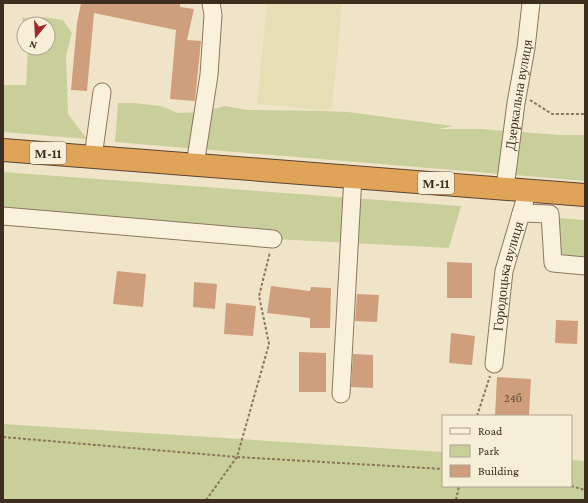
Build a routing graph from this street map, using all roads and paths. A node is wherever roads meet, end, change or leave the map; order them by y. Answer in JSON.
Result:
{"nodes":[{"id":1,"x":211,"y":3,"type":"edge"},
{"id":2,"x":531,"y":3,"type":"edge"},
{"id":3,"x":102,"y":92,"type":"dead end"},
{"id":4,"x":518,"y":92,"type":"junction"},
{"id":5,"x":585,"y":114,"type":"edge"},
{"id":6,"x":3,"y":150,"type":"edge"},
{"id":7,"x":93,"y":157,"type":"junction"},
{"id":8,"x":194,"y":165,"type":"junction"},
{"id":9,"x":353,"y":176,"type":"junction"},
{"id":10,"x":505,"y":188,"type":"junction"},
{"id":11,"x":528,"y":190,"type":"junction"},
{"id":12,"x":585,"y":195,"type":"edge"},
{"id":13,"x":521,"y":213,"type":"junction"},
{"id":14,"x":3,"y":216,"type":"edge"},
{"id":15,"x":273,"y":239,"type":"joint"},
{"id":16,"x":585,"y":266,"type":"edge"},
{"id":17,"x":494,"y":364,"type":"joint"},
{"id":18,"x":341,"y":394,"type":"dead end"},
{"id":19,"x":477,"y":415,"type":"edge"},
{"id":20,"x":3,"y":437,"type":"edge"},
{"id":21,"x":237,"y":457,"type":"junction"},
{"id":22,"x":442,"y":469,"type":"edge"},
{"id":23,"x":572,"y":486,"type":"edge"},
{"id":24,"x":459,"y":487,"type":"edge"},
{"id":25,"x":585,"y":490,"type":"edge"},
{"id":26,"x":206,"y":500,"type":"edge"},
{"id":27,"x":456,"y":500,"type":"edge"}],
"edges":[{"from":1,"to":8,"type":"street"},
{"from":2,"to":4,"type":"street","name":"Дзеркальна вулиця"},
{"from":3,"to":7,"type":"street"},
{"from":4,"to":5,"type":"path"},
{"from":4,"to":10,"type":"street","name":"Дзеркальна вулиця"},
{"from":6,"to":7,"type":"highway","number":"М-11"},
{"from":7,"to":8,"type":"highway","number":"М-11"},
{"from":8,"to":9,"type":"highway","number":"М-11"},
{"from":9,"to":10,"type":"highway","number":"М-11"},
{"from":9,"to":18,"type":"street"},
{"from":10,"to":11,"type":"highway","number":"М-11"},
{"from":11,"to":12,"type":"highway","number":"М-11"},
{"from":11,"to":13,"type":"street","name":"Городоцька вулиця"},
{"from":13,"to":16,"type":"street"},
{"from":13,"to":17,"type":"street","name":"Городоцька вулиця"},
{"from":14,"to":15,"type":"street"},
{"from":15,"to":21,"type":"path"},
{"from":17,"to":19,"type":"path"},
{"from":20,"to":21,"type":"path"},
{"from":21,"to":22,"type":"path"},
{"from":21,"to":26,"type":"path"},
{"from":23,"to":25,"type":"path"},
{"from":24,"to":27,"type":"path"}]}
